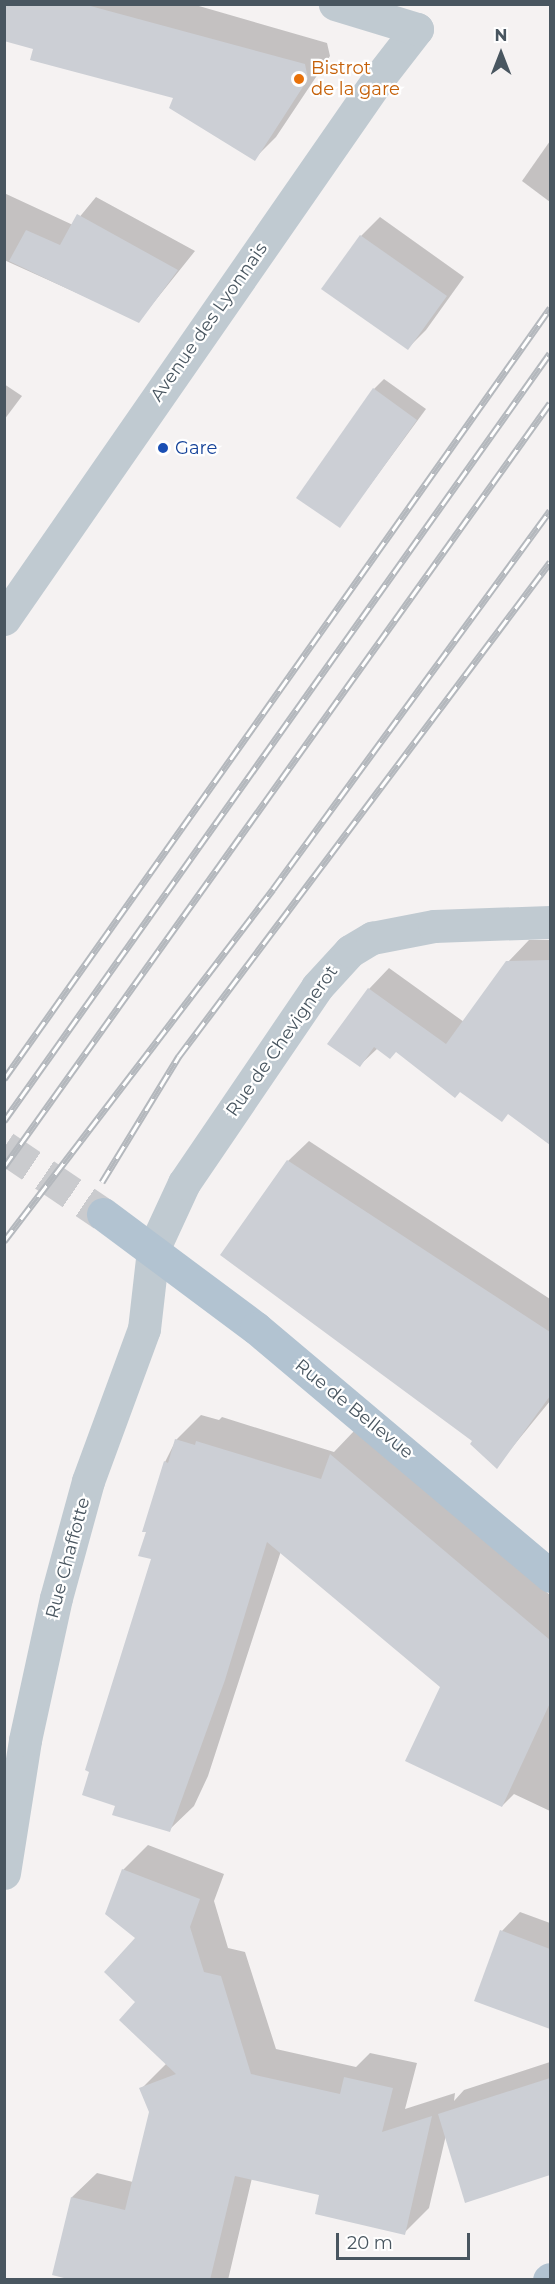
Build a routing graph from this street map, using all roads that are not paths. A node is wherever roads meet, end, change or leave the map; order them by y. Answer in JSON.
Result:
{"nodes":[{"id":1,"x":335,"y":4,"type":"edge"},
{"id":2,"x":4,"y":619,"type":"edge"},
{"id":3,"x":550,"y":922,"type":"edge"},
{"id":4,"x":103,"y":1214,"type":"tunnel mouth"},
{"id":5,"x":153,"y":1250,"type":"junction"},
{"id":6,"x":550,"y":1576,"type":"edge"},
{"id":7,"x":4,"y":1873,"type":"edge"}],
"edges":[{"from":1,"to":2,"type":"street","name":"Avenue des Lyonnais"},
{"from":3,"to":5,"type":"street","name":"Rue de Chevignerot"},
{"from":4,"to":5,"type":"main road","name":"Rue de Bellevue"},
{"from":5,"to":6,"type":"main road","name":"Rue de Bellevue"},
{"from":5,"to":7,"type":"street","name":"Rue Chaffotte"}]}
